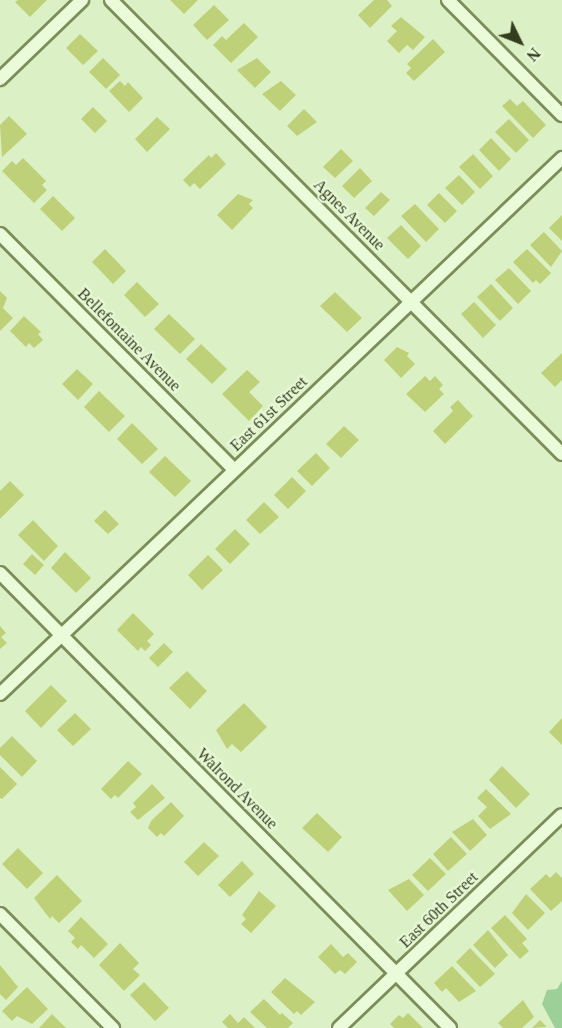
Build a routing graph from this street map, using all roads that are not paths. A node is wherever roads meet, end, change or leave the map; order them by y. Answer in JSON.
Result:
{"nodes":[{"id":1,"x":82,"y":0,"type":"edge"},
{"id":2,"x":111,"y":0,"type":"edge"},
{"id":3,"x":448,"y":0,"type":"edge"},
{"id":4,"x":0,"y":79,"type":"edge"},
{"id":5,"x":562,"y":115,"type":"edge"},
{"id":6,"x":562,"y":158,"type":"edge"},
{"id":7,"x":0,"y":234,"type":"edge"},
{"id":8,"x":411,"y":301,"type":"junction"},
{"id":9,"x":562,"y":454,"type":"edge"},
{"id":10,"x":234,"y":470,"type":"junction"},
{"id":11,"x":0,"y":573,"type":"edge"},
{"id":12,"x":62,"y":635,"type":"junction"},
{"id":13,"x":0,"y":694,"type":"edge"},
{"id":14,"x":562,"y":815,"type":"edge"},
{"id":15,"x":0,"y":914,"type":"edge"},
{"id":16,"x":396,"y":974,"type":"junction"},
{"id":17,"x":113,"y":1028,"type":"edge"},
{"id":18,"x":339,"y":1028,"type":"edge"},
{"id":19,"x":450,"y":1028,"type":"edge"}],
"edges":[{"from":1,"to":4,"type":"street"},
{"from":2,"to":8,"type":"street","name":"Agnes Avenue"},
{"from":3,"to":5,"type":"street"},
{"from":6,"to":8,"type":"street","name":"East 61st Street"},
{"from":7,"to":10,"type":"street","name":"Bellefontaine Avenue"},
{"from":8,"to":9,"type":"street","name":"Agnes Avenue"},
{"from":8,"to":10,"type":"street","name":"East 61st Street"},
{"from":10,"to":12,"type":"street","name":"East 61st Street"},
{"from":11,"to":12,"type":"street","name":"Walrond Avenue"},
{"from":12,"to":13,"type":"street","name":"East 61st Street"},
{"from":12,"to":16,"type":"street","name":"Walrond Avenue"},
{"from":14,"to":16,"type":"street","name":"East 60th Street"},
{"from":15,"to":17,"type":"street"},
{"from":16,"to":18,"type":"street","name":"East 60th Street"},
{"from":16,"to":19,"type":"street","name":"Walrond Avenue"}]}
